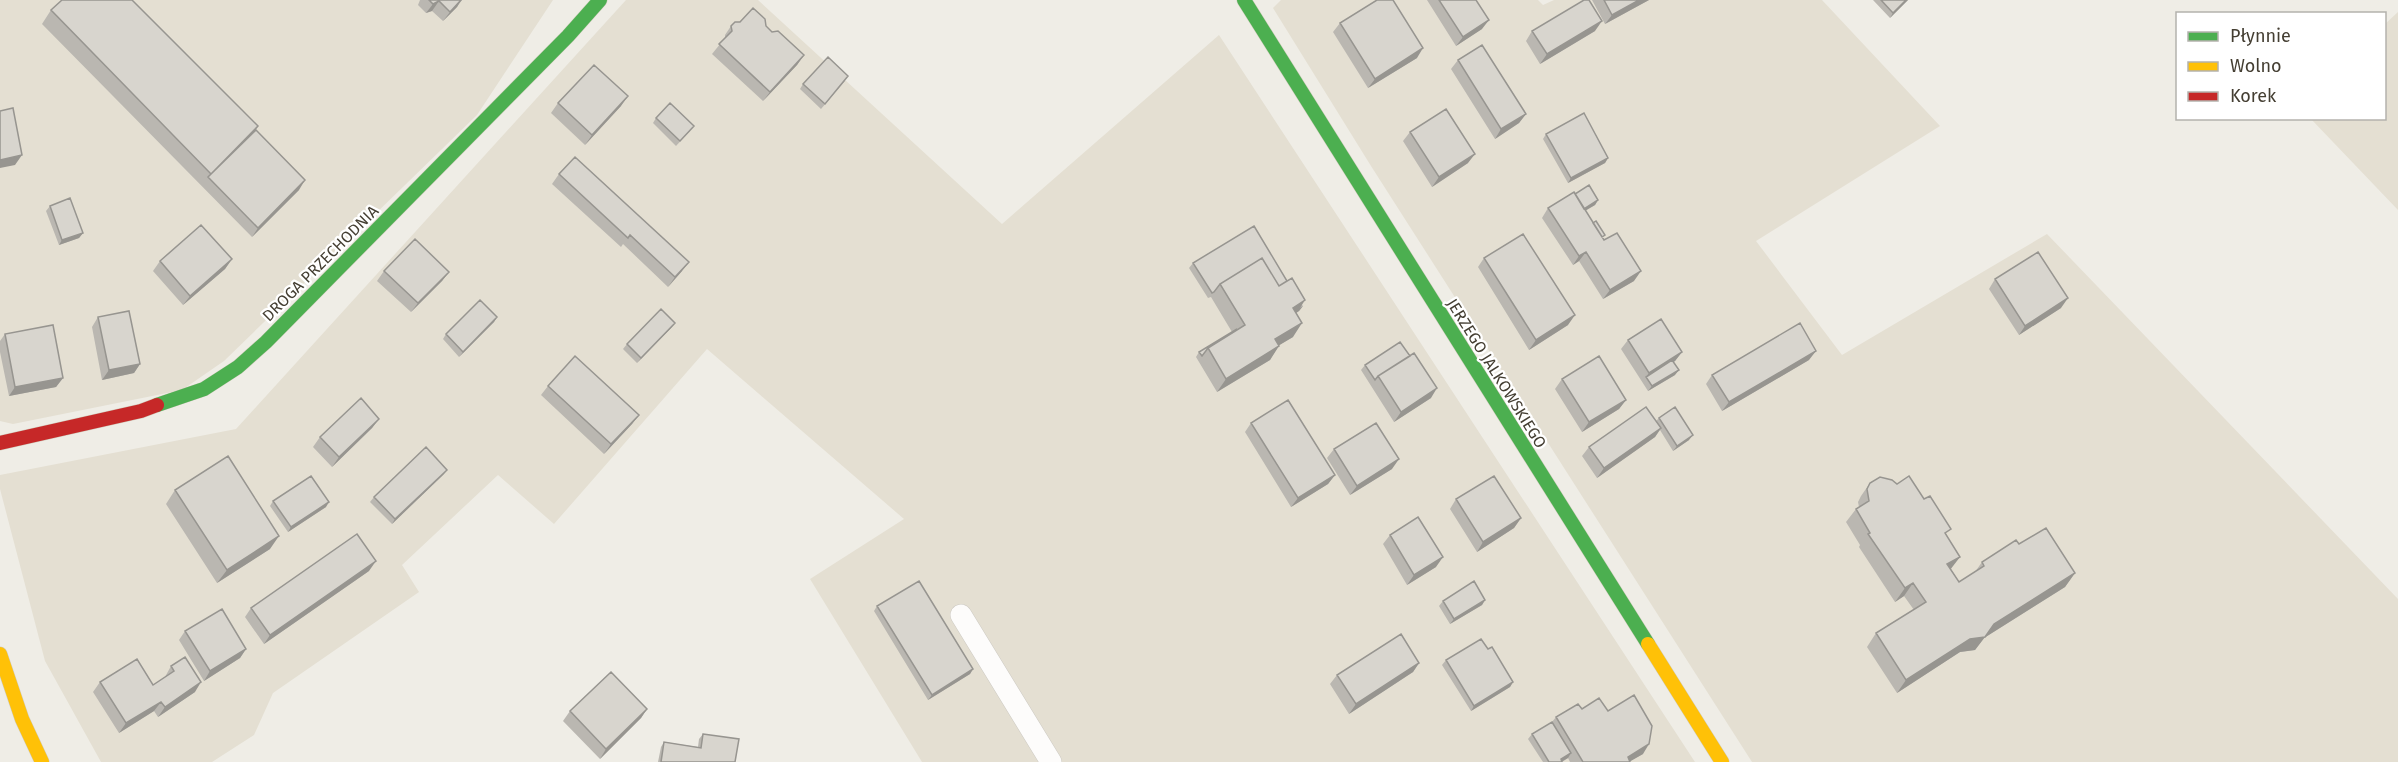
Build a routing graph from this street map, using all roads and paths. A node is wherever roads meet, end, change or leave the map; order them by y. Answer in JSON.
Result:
{"nodes":[{"id":1,"x":600,"y":0,"type":"edge"},
{"id":2,"x":1244,"y":0,"type":"edge"},
{"id":3,"x":0,"y":444,"type":"edge"},
{"id":4,"x":960,"y":615,"type":"dead end"},
{"id":5,"x":0,"y":654,"type":"edge"},
{"id":6,"x":42,"y":762,"type":"edge"},
{"id":7,"x":1051,"y":762,"type":"edge"},
{"id":8,"x":1722,"y":762,"type":"edge"}],
"edges":[{"from":1,"to":3,"type":"street","name":"DROGA PRZECHODNIA"},
{"from":2,"to":8,"type":"street","name":"JERZEGO JALKOWSKIEGO"},
{"from":4,"to":7,"type":"lane"},
{"from":5,"to":6,"type":"street"}]}
